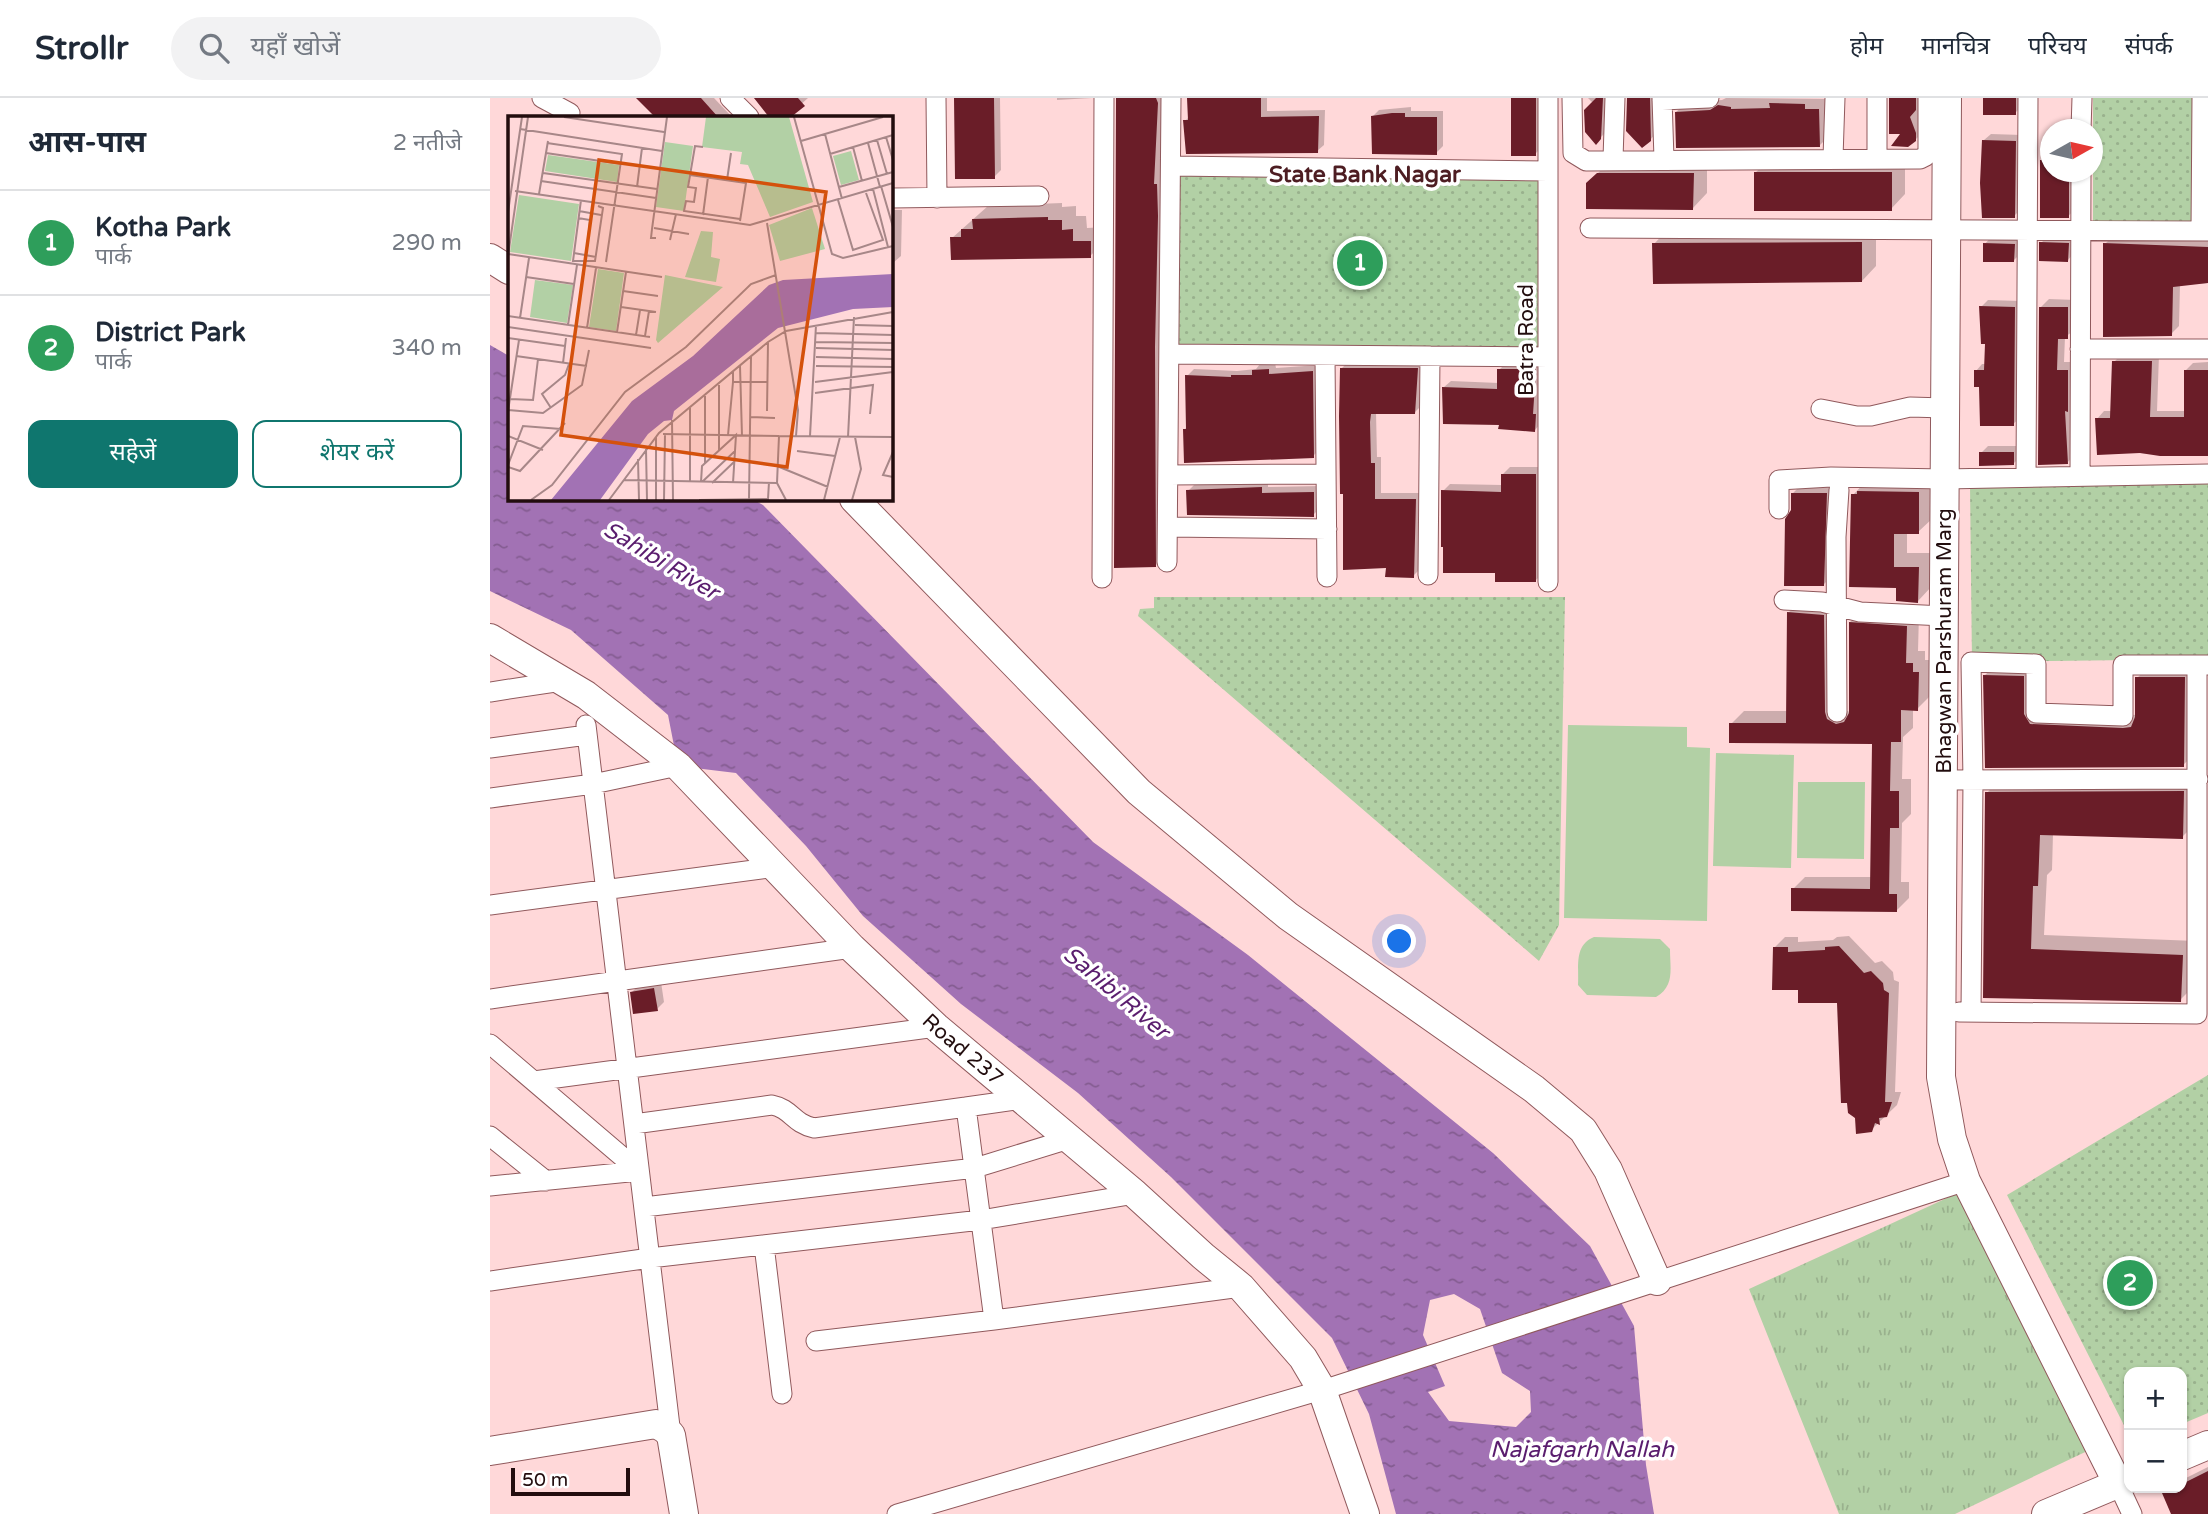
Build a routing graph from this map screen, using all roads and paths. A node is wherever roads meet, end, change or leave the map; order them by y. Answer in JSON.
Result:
{"nodes":[{"id":1,"x":542,"y":98,"type":"edge"},
{"id":2,"x":730,"y":98,"type":"edge"},
{"id":3,"x":936,"y":98,"type":"edge"},
{"id":4,"x":1104,"y":98,"type":"edge"},
{"id":5,"x":1171,"y":98,"type":"edge"},
{"id":6,"x":1548,"y":98,"type":"edge"},
{"id":7,"x":1572,"y":98,"type":"edge"},
{"id":8,"x":1615,"y":98,"type":"edge"},
{"id":9,"x":1709,"y":98,"type":"edge"},
{"id":10,"x":1835,"y":98,"type":"edge"},
{"id":11,"x":1877,"y":98,"type":"edge"},
{"id":12,"x":1928,"y":98,"type":"edge"},
{"id":13,"x":1947,"y":98,"type":"edge"},
{"id":14,"x":2028,"y":98,"type":"edge"},
{"id":15,"x":2081,"y":98,"type":"edge"},
{"id":16,"x":2202,"y":98,"type":"edge"},
{"id":17,"x":1662,"y":99,"type":"edge"},
{"id":18,"x":570,"y":113,"type":"dead end"},
{"id":19,"x":748,"y":116,"type":"edge"},
{"id":20,"x":2081,"y":119,"type":"edge"},
{"id":21,"x":1877,"y":157,"type":"junction"},
{"id":22,"x":1833,"y":158,"type":"junction"},
{"id":23,"x":1613,"y":159,"type":"junction"},
{"id":24,"x":1664,"y":159,"type":"junction"},
{"id":25,"x":1171,"y":166,"type":"junction"},
{"id":26,"x":1548,"y":171,"type":"junction"},
{"id":27,"x":2081,"y":182,"type":"edge"},
{"id":28,"x":1039,"y":196,"type":"dead end"},
{"id":29,"x":892,"y":198,"type":"edge"},
{"id":30,"x":937,"y":198,"type":"junction"},
{"id":31,"x":1590,"y":228,"type":"dead end"},
{"id":32,"x":2080,"y":231,"type":"junction"},
{"id":33,"x":2205,"y":231,"type":"edge"},
{"id":34,"x":1947,"y":232,"type":"junction"},
{"id":35,"x":2028,"y":232,"type":"junction"},
{"id":36,"x":490,"y":258,"type":"edge"},
{"id":37,"x":508,"y":269,"type":"edge"},
{"id":38,"x":2080,"y":349,"type":"junction"},
{"id":39,"x":2208,"y":349,"type":"edge"},
{"id":40,"x":1170,"y":354,"type":"junction"},
{"id":41,"x":1325,"y":356,"type":"junction"},
{"id":42,"x":1430,"y":356,"type":"junction"},
{"id":43,"x":1548,"y":357,"type":"junction"},
{"id":44,"x":1945,"y":408,"type":"junction"},
{"id":45,"x":1821,"y":409,"type":"dead end"},
{"id":46,"x":1326,"y":474,"type":"junction"},
{"id":47,"x":2208,"y":474,"type":"edge"},
{"id":48,"x":1168,"y":475,"type":"junction"},
{"id":49,"x":2080,"y":476,"type":"junction"},
{"id":50,"x":2026,"y":477,"type":"junction"},
{"id":51,"x":1945,"y":479,"type":"junction"},
{"id":52,"x":1839,"y":489,"type":"dead end"},
{"id":53,"x":856,"y":500,"type":"edge"},
{"id":54,"x":1779,"y":509,"type":"dead end"},
{"id":55,"x":1168,"y":527,"type":"junction"},
{"id":56,"x":1327,"y":529,"type":"junction"},
{"id":57,"x":1167,"y":562,"type":"dead end"},
{"id":58,"x":1428,"y":575,"type":"dead end"},
{"id":59,"x":1327,"y":577,"type":"dead end"},
{"id":60,"x":1102,"y":578,"type":"dead end"},
{"id":61,"x":1548,"y":582,"type":"dead end"},
{"id":62,"x":1784,"y":600,"type":"dead end"},
{"id":63,"x":1838,"y":606,"type":"junction"},
{"id":64,"x":1944,"y":616,"type":"junction"},
{"id":65,"x":490,"y":638,"type":"edge"},
{"id":66,"x":1957,"y":662,"type":"junction"},
{"id":67,"x":2203,"y":665,"type":"edge"},
{"id":68,"x":562,"y":681,"type":"junction"},
{"id":69,"x":490,"y":692,"type":"edge"},
{"id":70,"x":1837,"y":712,"type":"dead end"},
{"id":71,"x":490,"y":748,"type":"edge"},
{"id":72,"x":678,"y":766,"type":"junction"},
{"id":73,"x":2198,"y":779,"type":"junction"},
{"id":74,"x":1943,"y":780,"type":"junction"},
{"id":75,"x":1973,"y":780,"type":"junction"},
{"id":76,"x":593,"y":784,"type":"junction"},
{"id":77,"x":490,"y":797,"type":"edge"},
{"id":78,"x":776,"y":867,"type":"junction"},
{"id":79,"x":606,"y":890,"type":"junction"},
{"id":80,"x":2203,"y":895,"type":"edge"},
{"id":81,"x":490,"y":905,"type":"edge"},
{"id":82,"x":852,"y":948,"type":"junction"},
{"id":83,"x":617,"y":982,"type":"junction"},
{"id":84,"x":490,"y":999,"type":"edge"},
{"id":85,"x":1942,"y":1012,"type":"junction"},
{"id":86,"x":1971,"y":1012,"type":"junction"},
{"id":87,"x":2202,"y":1014,"type":"edge"},
{"id":88,"x":936,"y":1027,"type":"junction"},
{"id":89,"x":490,"y":1044,"type":"edge"},
{"id":90,"x":627,"y":1070,"type":"junction"},
{"id":91,"x":534,"y":1081,"type":"junction"},
{"id":92,"x":1023,"y":1100,"type":"junction"},
{"id":93,"x":966,"y":1107,"type":"junction"},
{"id":94,"x":634,"y":1124,"type":"junction"},
{"id":95,"x":490,"y":1136,"type":"edge"},
{"id":96,"x":1069,"y":1139,"type":"junction"},
{"id":97,"x":975,"y":1168,"type":"junction"},
{"id":98,"x":639,"y":1171,"type":"junction"},
{"id":99,"x":546,"y":1181,"type":"junction"},
{"id":100,"x":1966,"y":1181,"type":"junction"},
{"id":101,"x":490,"y":1186,"type":"edge"},
{"id":102,"x":1135,"y":1194,"type":"junction"},
{"id":103,"x":644,"y":1207,"type":"junction"},
{"id":104,"x":981,"y":1220,"type":"junction"},
{"id":105,"x":764,"y":1245,"type":"junction"},
{"id":106,"x":650,"y":1258,"type":"junction"},
{"id":107,"x":490,"y":1281,"type":"edge"},
{"id":108,"x":1646,"y":1285,"type":"junction"},
{"id":109,"x":1241,"y":1287,"type":"junction"},
{"id":110,"x":994,"y":1320,"type":"junction"},
{"id":111,"x":816,"y":1341,"type":"dead end"},
{"id":112,"x":1334,"y":1386,"type":"junction"},
{"id":113,"x":782,"y":1394,"type":"dead end"},
{"id":114,"x":671,"y":1435,"type":"junction"},
{"id":115,"x":2208,"y":1445,"type":"edge"},
{"id":116,"x":490,"y":1451,"type":"edge"},
{"id":117,"x":2187,"y":1454,"type":"edge"},
{"id":118,"x":2124,"y":1482,"type":"edge"},
{"id":119,"x":2127,"y":1493,"type":"edge"},
{"id":120,"x":684,"y":1514,"type":"edge"},
{"id":121,"x":897,"y":1514,"type":"edge"},
{"id":122,"x":1365,"y":1514,"type":"edge"},
{"id":123,"x":2046,"y":1514,"type":"edge"},
{"id":124,"x":2133,"y":1514,"type":"edge"}],
"edges":[{"from":1,"to":18,"type":"street"},
{"from":2,"to":19,"type":"street"},
{"from":3,"to":30,"type":"street"},
{"from":4,"to":60,"type":"street"},
{"from":5,"to":25,"type":"street"},
{"from":6,"to":26,"type":"street","name":"Batra Road"},
{"from":7,"to":23,"type":"street"},
{"from":8,"to":23,"type":"street"},
{"from":9,"to":17,"type":"street"},
{"from":10,"to":22,"type":"street"},
{"from":11,"to":21,"type":"street"},
{"from":12,"to":21,"type":"street"},
{"from":13,"to":34,"type":"street","name":"Bhagwan Parshuram Marg"},
{"from":14,"to":35,"type":"street"},
{"from":15,"to":20,"type":"street"},
{"from":16,"to":33,"type":"street"},
{"from":17,"to":24,"type":"street"},
{"from":21,"to":22,"type":"street"},
{"from":22,"to":24,"type":"street"},
{"from":23,"to":24,"type":"street"},
{"from":25,"to":26,"type":"street"},
{"from":25,"to":40,"type":"street"},
{"from":26,"to":43,"type":"street","name":"Batra Road"},
{"from":27,"to":32,"type":"street"},
{"from":28,"to":30,"type":"street"},
{"from":29,"to":30,"type":"street"},
{"from":31,"to":34,"type":"street"},
{"from":32,"to":33,"type":"street"},
{"from":32,"to":35,"type":"street"},
{"from":32,"to":38,"type":"street"},
{"from":34,"to":35,"type":"street"},
{"from":34,"to":44,"type":"street","name":"Bhagwan Parshuram Marg"},
{"from":35,"to":50,"type":"street"},
{"from":36,"to":37,"type":"street"},
{"from":38,"to":39,"type":"street"},
{"from":38,"to":49,"type":"street"},
{"from":40,"to":41,"type":"street"},
{"from":40,"to":48,"type":"street"},
{"from":41,"to":42,"type":"street"},
{"from":41,"to":46,"type":"street"},
{"from":42,"to":43,"type":"street"},
{"from":42,"to":58,"type":"street"},
{"from":43,"to":61,"type":"street","name":"Batra Road"},
{"from":44,"to":45,"type":"street"},
{"from":44,"to":51,"type":"street","name":"Bhagwan Parshuram Marg"},
{"from":46,"to":48,"type":"street"},
{"from":46,"to":56,"type":"street"},
{"from":47,"to":49,"type":"street"},
{"from":48,"to":55,"type":"street"},
{"from":49,"to":50,"type":"street"},
{"from":50,"to":51,"type":"street"},
{"from":51,"to":54,"type":"street"},
{"from":51,"to":64,"type":"street","name":"Bhagwan Parshuram Marg"},
{"from":52,"to":63,"type":"street"},
{"from":53,"to":108,"type":"street"},
{"from":55,"to":56,"type":"street"},
{"from":55,"to":57,"type":"street"},
{"from":56,"to":59,"type":"street"},
{"from":62,"to":63,"type":"street"},
{"from":63,"to":64,"type":"street"},
{"from":63,"to":70,"type":"street"},
{"from":64,"to":66,"type":"street","name":"Bhagwan Parshuram Marg"},
{"from":65,"to":68,"type":"street","name":"Road 237"},
{"from":66,"to":67,"type":"street"},
{"from":66,"to":74,"type":"street","name":"Bhagwan Parshuram Marg"},
{"from":66,"to":75,"type":"street"},
{"from":67,"to":73,"type":"street"},
{"from":68,"to":69,"type":"street"},
{"from":68,"to":72,"type":"street","name":"Road 237"},
{"from":71,"to":76,"type":"street"},
{"from":72,"to":76,"type":"street"},
{"from":72,"to":78,"type":"street","name":"Road 237"},
{"from":73,"to":75,"type":"street"},
{"from":73,"to":80,"type":"street"},
{"from":74,"to":75,"type":"street"},
{"from":74,"to":85,"type":"street","name":"Bhagwan Parshuram Marg"},
{"from":75,"to":86,"type":"street"},
{"from":76,"to":77,"type":"street"},
{"from":76,"to":79,"type":"street"},
{"from":78,"to":79,"type":"street"},
{"from":78,"to":82,"type":"street","name":"Road 237"},
{"from":79,"to":81,"type":"street"},
{"from":79,"to":83,"type":"street"},
{"from":80,"to":87,"type":"street"},
{"from":82,"to":83,"type":"street"},
{"from":82,"to":88,"type":"street","name":"Road 237"},
{"from":83,"to":84,"type":"street"},
{"from":83,"to":90,"type":"street"},
{"from":85,"to":86,"type":"street"},
{"from":85,"to":100,"type":"street","name":"Bhagwan Parshuram Marg"},
{"from":86,"to":87,"type":"street"},
{"from":88,"to":90,"type":"street"},
{"from":88,"to":92,"type":"street","name":"Road 237"},
{"from":89,"to":91,"type":"street"},
{"from":90,"to":91,"type":"street"},
{"from":90,"to":94,"type":"street"},
{"from":91,"to":98,"type":"street"},
{"from":92,"to":93,"type":"street"},
{"from":92,"to":96,"type":"street","name":"Road 237"},
{"from":93,"to":94,"type":"street"},
{"from":93,"to":97,"type":"street"},
{"from":94,"to":98,"type":"street"},
{"from":95,"to":99,"type":"street"},
{"from":96,"to":97,"type":"street"},
{"from":96,"to":102,"type":"street","name":"Road 237"},
{"from":97,"to":103,"type":"street"},
{"from":97,"to":104,"type":"street"},
{"from":98,"to":99,"type":"street"},
{"from":98,"to":103,"type":"street"},
{"from":99,"to":101,"type":"street"},
{"from":100,"to":108,"type":"street"},
{"from":100,"to":118,"type":"street","name":"Bhagwan Parshuram Marg"},
{"from":102,"to":104,"type":"street"},
{"from":102,"to":109,"type":"street","name":"Road 237"},
{"from":103,"to":106,"type":"street"},
{"from":104,"to":105,"type":"street"},
{"from":104,"to":110,"type":"street"},
{"from":105,"to":106,"type":"street"},
{"from":105,"to":113,"type":"street"},
{"from":106,"to":107,"type":"street"},
{"from":106,"to":114,"type":"street"},
{"from":108,"to":112,"type":"street"},
{"from":109,"to":110,"type":"street"},
{"from":109,"to":112,"type":"street","name":"Road 237"},
{"from":110,"to":111,"type":"street"},
{"from":112,"to":121,"type":"street"},
{"from":112,"to":122,"type":"street","name":"Road 237"},
{"from":114,"to":116,"type":"street"},
{"from":114,"to":120,"type":"street"},
{"from":115,"to":117,"type":"street"},
{"from":118,"to":123,"type":"street"},
{"from":119,"to":124,"type":"street"}]}
